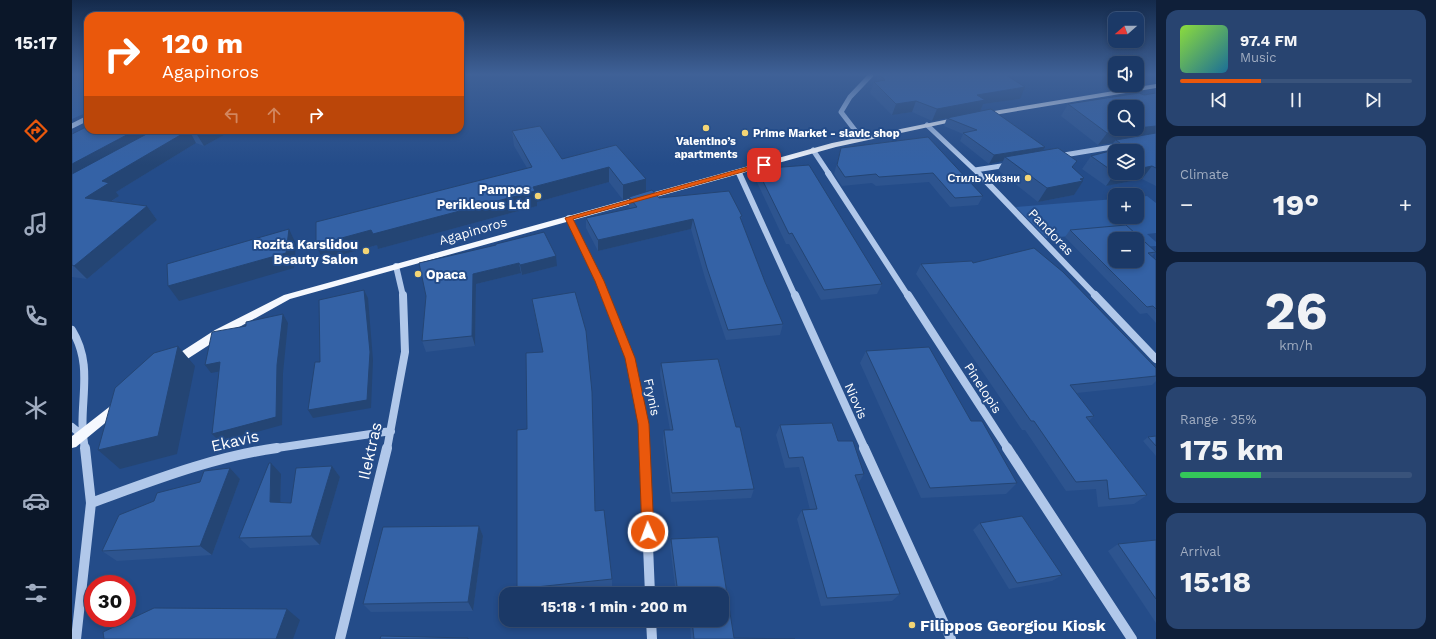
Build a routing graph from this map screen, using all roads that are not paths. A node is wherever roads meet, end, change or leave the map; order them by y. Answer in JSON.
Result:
{"nodes":[{"id":1,"x":845,"y":105,"type":"edge"},
{"id":2,"x":1041,"y":105,"type":"edge"},
{"id":3,"x":972,"y":116,"type":"edge"},
{"id":4,"x":965,"y":118,"type":"edge"},
{"id":5,"x":84,"y":120,"type":"edge"},
{"id":6,"x":927,"y":125,"type":"junction"},
{"id":7,"x":72,"y":126,"type":"edge"},
{"id":8,"x":861,"y":138,"type":"junction"},
{"id":9,"x":1108,"y":148,"type":"edge"},
{"id":10,"x":813,"y":150,"type":"junction"},
{"id":11,"x":1050,"y":158,"type":"edge"},
{"id":12,"x":1012,"y":164,"type":"edge"},
{"id":13,"x":975,"y":170,"type":"junction"},
{"id":14,"x":740,"y":172,"type":"junction"},
{"id":15,"x":569,"y":218,"type":"junction"},
{"id":16,"x":396,"y":266,"type":"junction"},
{"id":17,"x":72,"y":330,"type":"edge"},
{"id":18,"x":1156,"y":359,"type":"edge"},
{"id":19,"x":167,"y":367,"type":"edge"},
{"id":20,"x":124,"y":401,"type":"edge"},
{"id":21,"x":72,"y":427,"type":"edge"},
{"id":22,"x":391,"y":431,"type":"junction"},
{"id":23,"x":82,"y":435,"type":"junction"},
{"id":24,"x":72,"y":443,"type":"edge"},
{"id":25,"x":91,"y":503,"type":"junction"},
{"id":26,"x":650,"y":587,"type":"edge"},
{"id":27,"x":651,"y":627,"type":"edge"},
{"id":28,"x":76,"y":639,"type":"edge"},
{"id":29,"x":340,"y":639,"type":"edge"},
{"id":30,"x":652,"y":639,"type":"edge"},
{"id":31,"x":951,"y":639,"type":"edge"},
{"id":32,"x":1132,"y":639,"type":"edge"}],
"edges":[{"from":1,"to":8,"type":"street"},
{"from":2,"to":3,"type":"main road"},
{"from":4,"to":6,"type":"main road","name":"Agapinoros"},
{"from":5,"to":7,"type":"street"},
{"from":6,"to":8,"type":"main road","name":"Agapinoros"},
{"from":6,"to":13,"type":"street","name":"Pandoras"},
{"from":8,"to":10,"type":"main road","name":"Agapinoros"},
{"from":9,"to":11,"type":"street"},
{"from":10,"to":14,"type":"main road","name":"Agapinoros"},
{"from":10,"to":32,"type":"street","name":"Pinelopis"},
{"from":12,"to":13,"type":"street"},
{"from":13,"to":18,"type":"street","name":"Pandoras"},
{"from":14,"to":15,"type":"main road","name":"Agapinoros"},
{"from":14,"to":31,"type":"street","name":"Niovis"},
{"from":15,"to":16,"type":"main road","name":"Agapinoros"},
{"from":15,"to":26,"type":"street","name":"Frynis"},
{"from":16,"to":19,"type":"main road","name":"Agapinoros"},
{"from":16,"to":22,"type":"street","name":"Ilektras"},
{"from":17,"to":23,"type":"street"},
{"from":20,"to":23,"type":"main road"},
{"from":21,"to":23,"type":"street"},
{"from":22,"to":25,"type":"street","name":"Ekavis"},
{"from":22,"to":29,"type":"street","name":"Ilektras"},
{"from":23,"to":24,"type":"main road"},
{"from":23,"to":25,"type":"street"},
{"from":25,"to":28,"type":"street"},
{"from":27,"to":30,"type":"street"}]}
